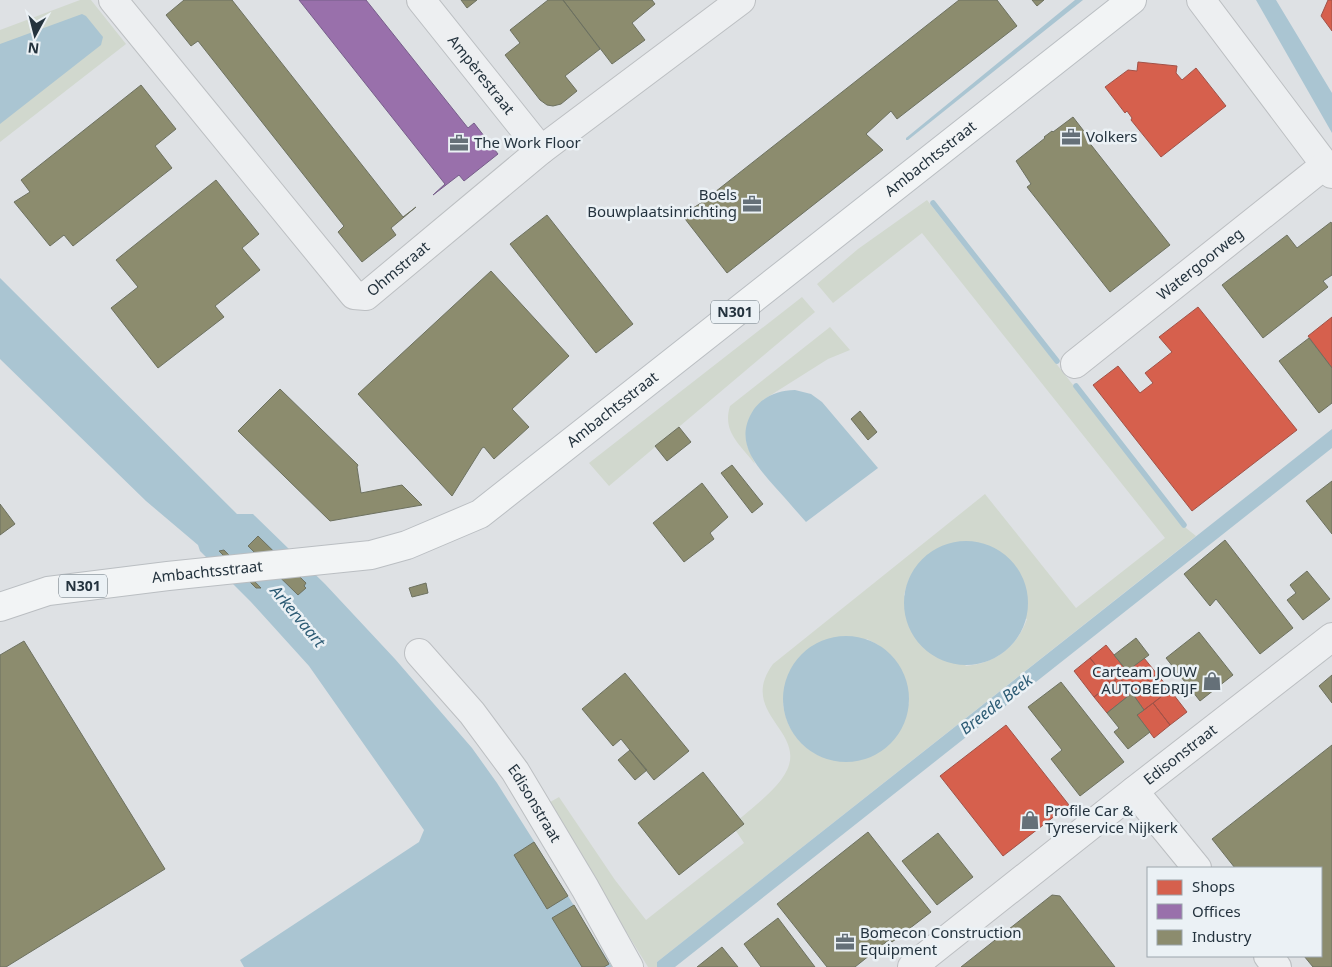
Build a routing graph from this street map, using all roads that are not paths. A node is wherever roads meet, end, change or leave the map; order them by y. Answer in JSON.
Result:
{"nodes":[{"id":1,"x":421,"y":0,"type":"edge"},
{"id":2,"x":741,"y":0,"type":"edge"},
{"id":3,"x":1132,"y":0,"type":"edge"},
{"id":4,"x":1201,"y":0,"type":"edge"},
{"id":5,"x":120,"y":2,"type":"edge"},
{"id":6,"x":541,"y":150,"type":"junction"},
{"id":7,"x":1328,"y":169,"type":"edge"},
{"id":8,"x":1076,"y":364,"type":"dead end"},
{"id":9,"x":0,"y":607,"type":"edge"},
{"id":10,"x":1332,"y":637,"type":"edge"},
{"id":11,"x":419,"y":653,"type":"dead end"},
{"id":12,"x":1134,"y":791,"type":"junction"},
{"id":13,"x":1196,"y":867,"type":"edge"},
{"id":14,"x":1269,"y":957,"type":"edge"},
{"id":15,"x":629,"y":967,"type":"edge"},
{"id":16,"x":912,"y":967,"type":"edge"},
{"id":17,"x":1277,"y":967,"type":"edge"}],
"edges":[{"from":1,"to":6,"type":"street","name":"Ampèrestraat"},
{"from":2,"to":6,"type":"street","name":"Ohmstraat"},
{"from":3,"to":9,"type":"main road","name":"Ambachtsstraat","number":"N301"},
{"from":4,"to":7,"type":"street","name":"Watergoorweg"},
{"from":5,"to":6,"type":"street","name":"Ohmstraat"},
{"from":7,"to":8,"type":"street","name":"Watergoorweg"},
{"from":10,"to":12,"type":"street","name":"Edisonstraat"},
{"from":11,"to":15,"type":"street","name":"Edisonstraat"},
{"from":12,"to":13,"type":"street"},
{"from":12,"to":16,"type":"street","name":"Edisonstraat"},
{"from":14,"to":17,"type":"street"}]}
